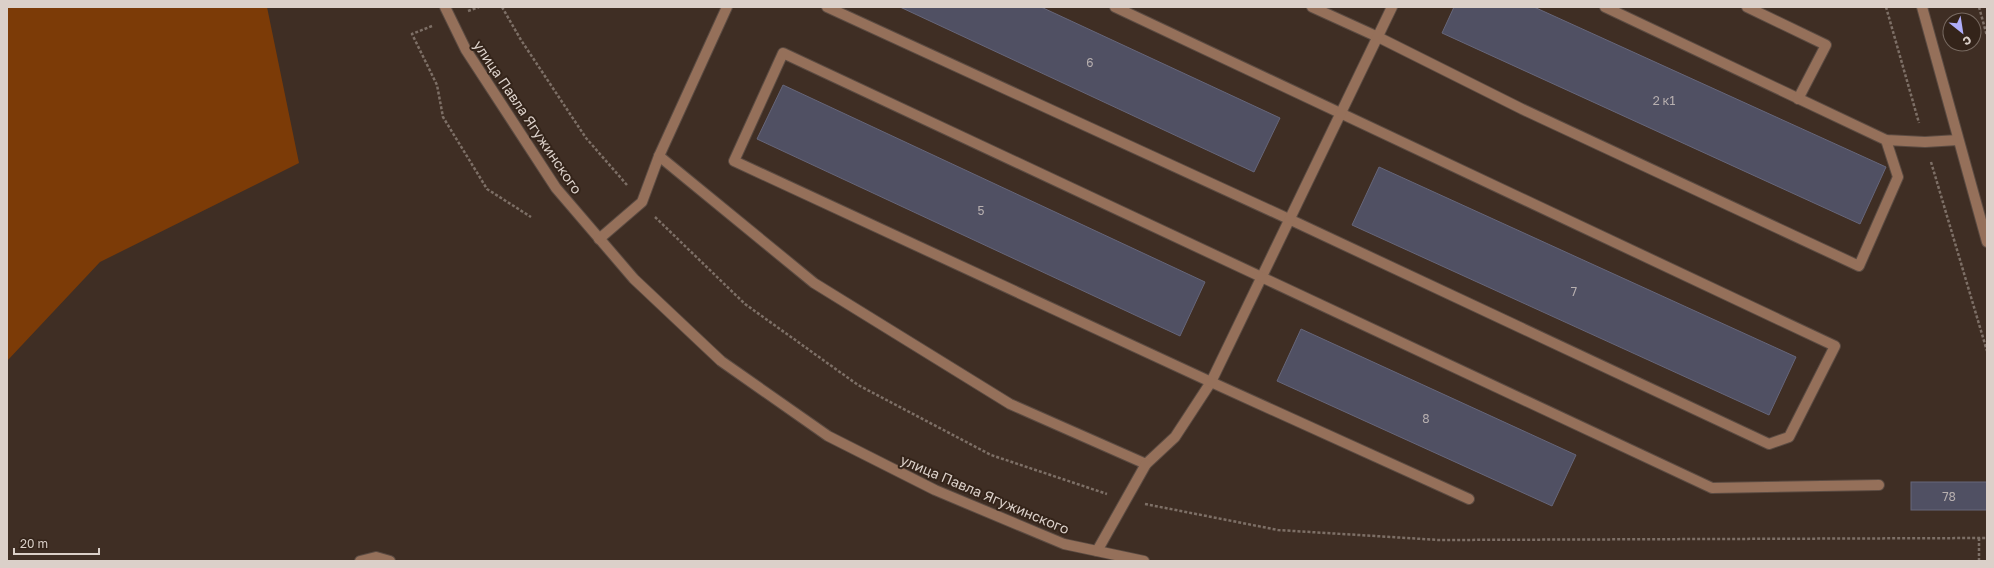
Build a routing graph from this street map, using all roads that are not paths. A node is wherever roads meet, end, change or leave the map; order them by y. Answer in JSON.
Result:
{"nodes":[{"id":1,"x":445,"y":7,"type":"edge"},
{"id":2,"x":727,"y":7,"type":"edge"},
{"id":3,"x":827,"y":7,"type":"edge"},
{"id":4,"x":1114,"y":7,"type":"edge"},
{"id":5,"x":1312,"y":7,"type":"edge"},
{"id":6,"x":1392,"y":7,"type":"edge"},
{"id":7,"x":1605,"y":7,"type":"edge"},
{"id":8,"x":1747,"y":7,"type":"edge"},
{"id":9,"x":1922,"y":7,"type":"edge"},
{"id":10,"x":1378,"y":37,"type":"junction"},
{"id":11,"x":1798,"y":99,"type":"junction"},
{"id":12,"x":1342,"y":113,"type":"junction"},
{"id":13,"x":1886,"y":140,"type":"junction"},
{"id":14,"x":1958,"y":140,"type":"junction"},
{"id":15,"x":659,"y":156,"type":"junction"},
{"id":16,"x":1290,"y":220,"type":"junction"},
{"id":17,"x":599,"y":239,"type":"junction"},
{"id":18,"x":1987,"y":242,"type":"edge"},
{"id":19,"x":1263,"y":276,"type":"junction"},
{"id":20,"x":1211,"y":382,"type":"junction"},
{"id":21,"x":1146,"y":464,"type":"junction"},
{"id":22,"x":1879,"y":485,"type":"dead end"},
{"id":23,"x":1469,"y":499,"type":"dead end"},
{"id":24,"x":1097,"y":551,"type":"junction"},
{"id":25,"x":360,"y":561,"type":"edge"},
{"id":26,"x":390,"y":561,"type":"edge"},
{"id":27,"x":1144,"y":561,"type":"edge"}],
"edges":[{"from":1,"to":17,"type":"street","name":"улица Павла Ягужинского"},
{"from":2,"to":15,"type":"street"},
{"from":3,"to":16,"type":"street"},
{"from":4,"to":12,"type":"street"},
{"from":5,"to":10,"type":"street"},
{"from":6,"to":10,"type":"street"},
{"from":7,"to":11,"type":"street"},
{"from":8,"to":11,"type":"street"},
{"from":9,"to":14,"type":"street"},
{"from":10,"to":12,"type":"street"},
{"from":10,"to":13,"type":"street"},
{"from":11,"to":13,"type":"street"},
{"from":12,"to":16,"type":"street"},
{"from":12,"to":16,"type":"street"},
{"from":13,"to":14,"type":"street"},
{"from":14,"to":18,"type":"street"},
{"from":15,"to":17,"type":"street"},
{"from":15,"to":21,"type":"street"},
{"from":16,"to":19,"type":"street"},
{"from":17,"to":24,"type":"street","name":"улица Павла Ягужинского"},
{"from":19,"to":20,"type":"street"},
{"from":19,"to":20,"type":"street"},
{"from":19,"to":22,"type":"street"},
{"from":20,"to":21,"type":"street"},
{"from":20,"to":23,"type":"street"},
{"from":21,"to":24,"type":"street"},
{"from":24,"to":27,"type":"street","name":"улица Павла Ягужинского"},
{"from":25,"to":26,"type":"street"}]}
